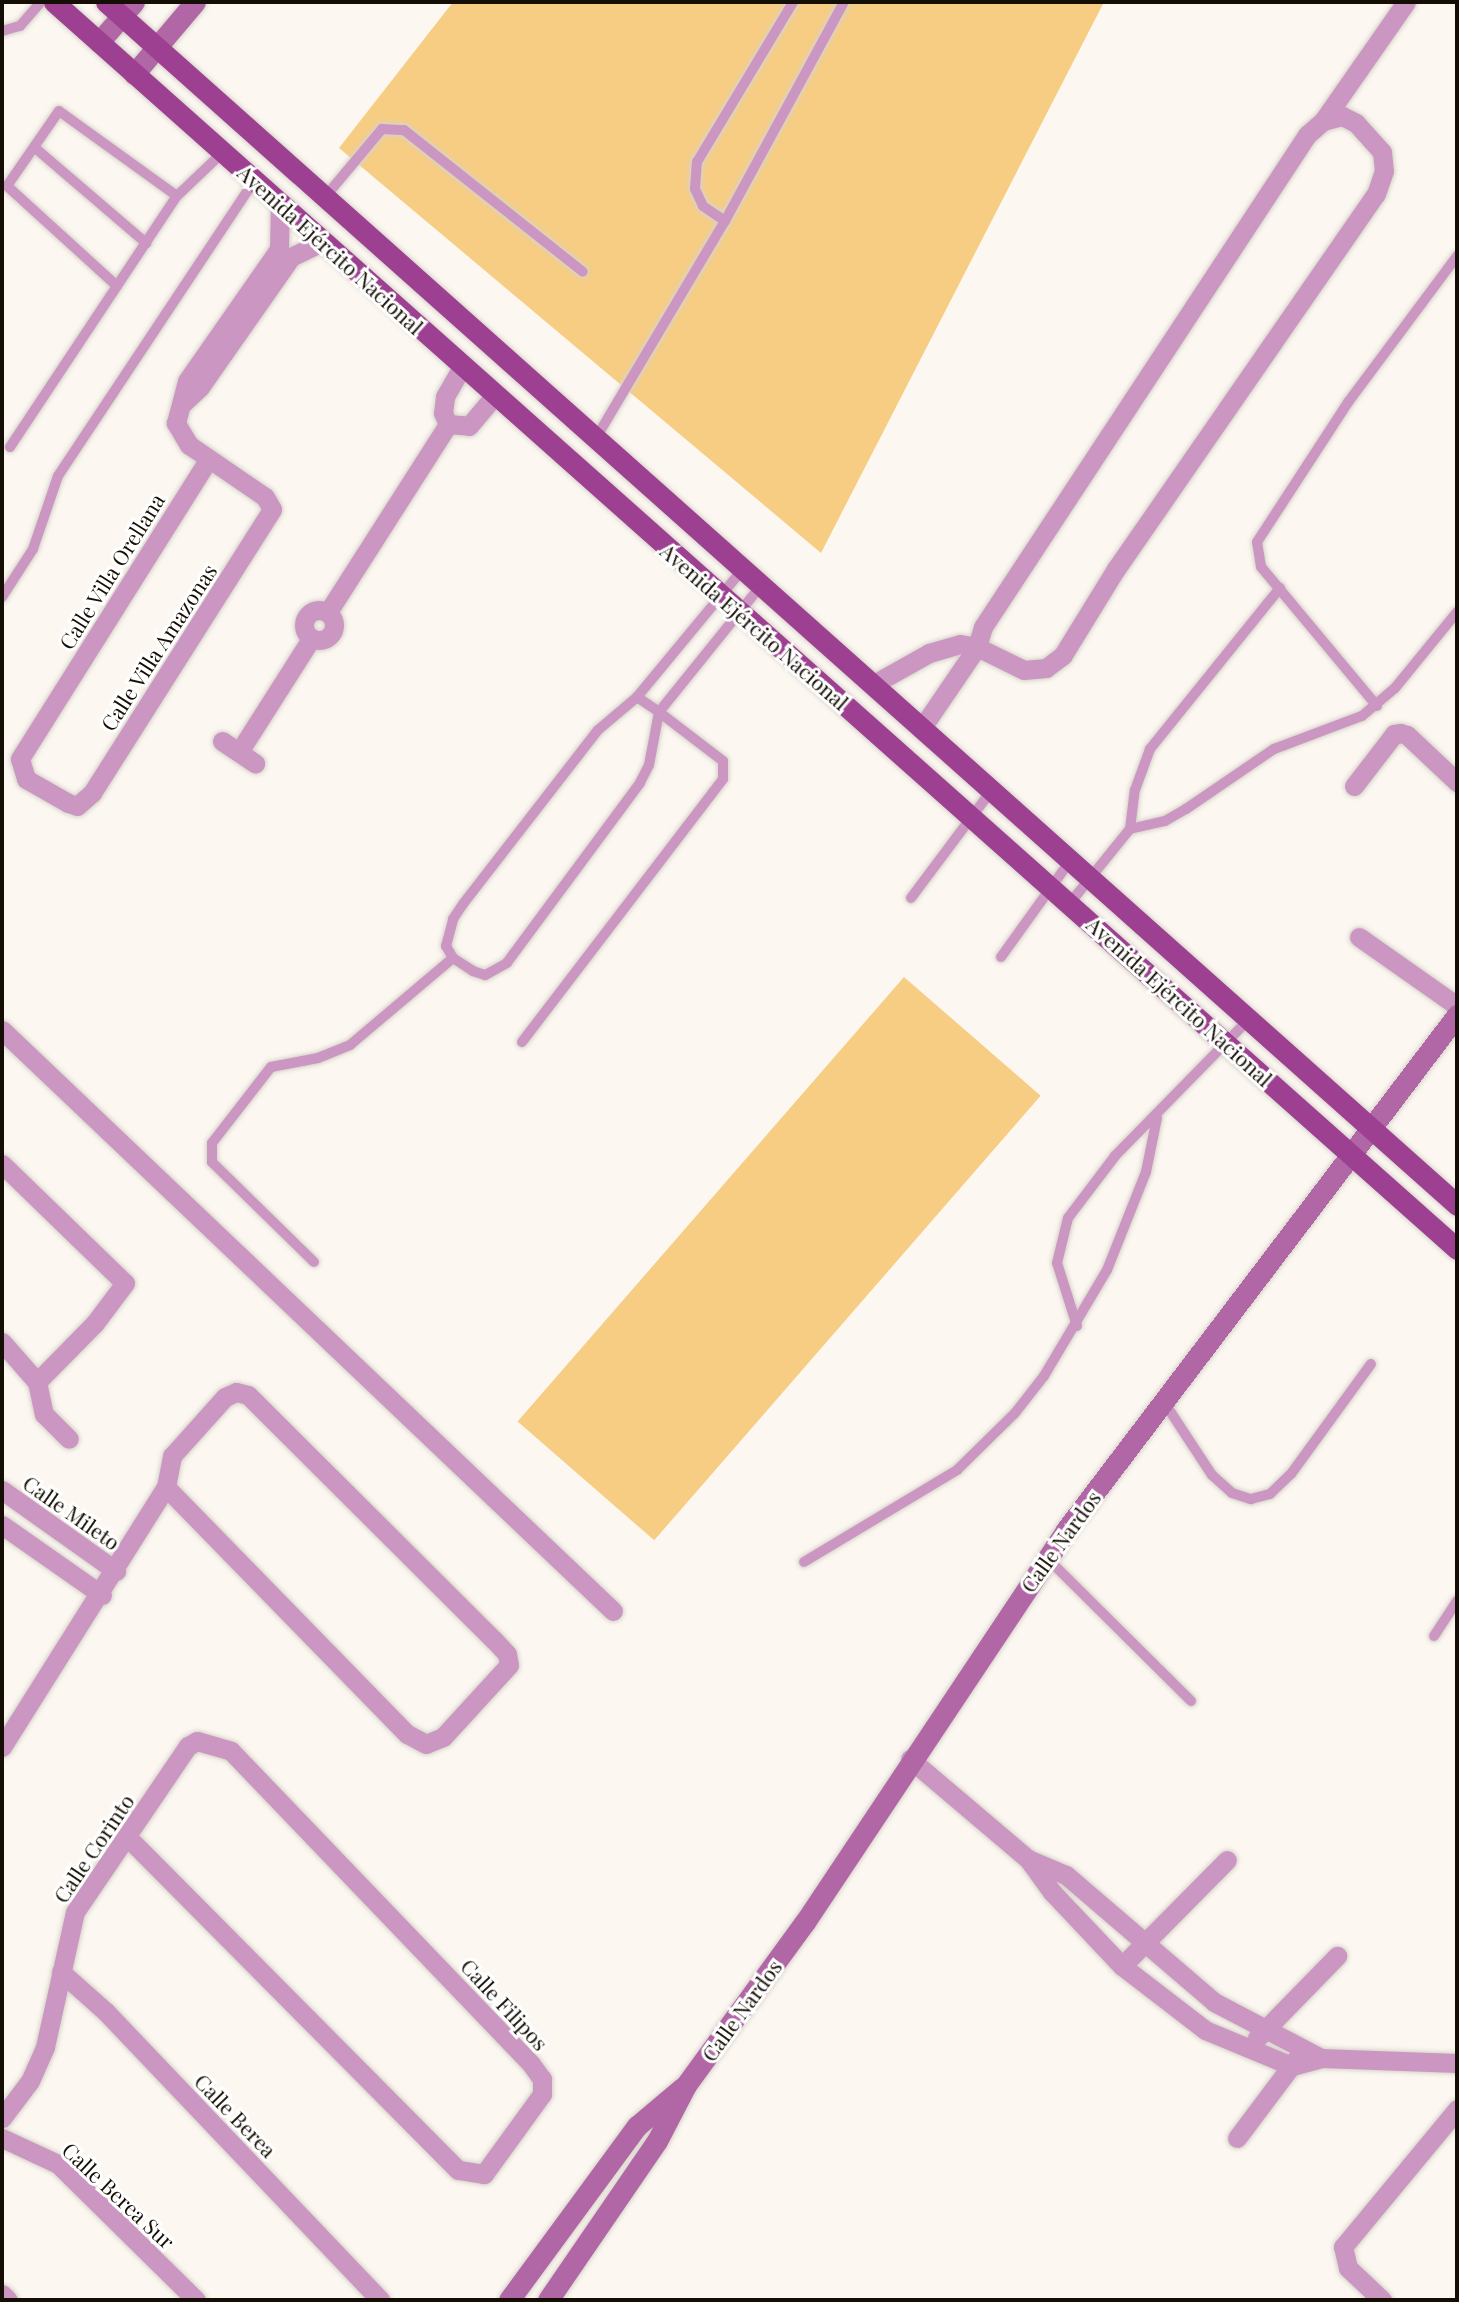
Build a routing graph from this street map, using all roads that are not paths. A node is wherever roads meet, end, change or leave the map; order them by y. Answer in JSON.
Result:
{"nodes":[{"id":1,"x":41,"y":2,"type":"edge"},
{"id":2,"x":54,"y":2,"type":"edge"},
{"id":3,"x":106,"y":2,"type":"edge"},
{"id":4,"x":195,"y":2,"type":"edge"},
{"id":5,"x":793,"y":2,"type":"edge"},
{"id":6,"x":844,"y":2,"type":"edge"},
{"id":7,"x":1406,"y":2,"type":"edge"},
{"id":8,"x":129,"y":9,"type":"edge"},
{"id":9,"x":2,"y":31,"type":"edge"},
{"id":10,"x":99,"y":42,"type":"junction"},
{"id":11,"x":159,"y":49,"type":"junction"},
{"id":12,"x":134,"y":74,"type":"junction"},
{"id":13,"x":1323,"y":121,"type":"junction"},
{"id":14,"x":34,"y":147,"type":"junction"},
{"id":15,"x":223,"y":151,"type":"junction"},
{"id":16,"x":255,"y":180,"type":"junction"},
{"id":17,"x":177,"y":196,"type":"junction"},
{"id":18,"x":325,"y":197,"type":"junction"},
{"id":19,"x":280,"y":204,"type":"junction"},
{"id":20,"x":725,"y":221,"type":"junction"},
{"id":21,"x":322,"y":242,"type":"junction"},
{"id":22,"x":146,"y":243,"type":"junction"},
{"id":23,"x":285,"y":253,"type":"junction"},
{"id":24,"x":1457,"y":256,"type":"edge"},
{"id":25,"x":583,"y":272,"type":"dead end"},
{"id":26,"x":117,"y":286,"type":"junction"},
{"id":27,"x":462,"y":367,"type":"junction"},
{"id":28,"x":495,"y":395,"type":"junction"},
{"id":29,"x":448,"y":424,"type":"junction"},
{"id":30,"x":596,"y":438,"type":"junction"},
{"id":31,"x":10,"y":447,"type":"dead end"},
{"id":32,"x":208,"y":460,"type":"junction"},
{"id":33,"x":742,"y":570,"type":"junction"},
{"id":34,"x":760,"y":587,"type":"junction"},
{"id":35,"x":1280,"y":589,"type":"junction"},
{"id":36,"x":722,"y":596,"type":"junction"},
{"id":37,"x":2,"y":597,"type":"edge"},
{"id":38,"x":739,"y":611,"type":"junction"},
{"id":39,"x":1457,"y":612,"type":"edge"},
{"id":40,"x":977,"y":647,"type":"junction"},
{"id":41,"x":872,"y":685,"type":"junction"},
{"id":42,"x":637,"y":697,"type":"junction"},
{"id":43,"x":1377,"y":706,"type":"junction"},
{"id":44,"x":659,"y":712,"type":"junction"},
{"id":45,"x":921,"y":729,"type":"junction"},
{"id":46,"x":222,"y":741,"type":"dead end"},
{"id":47,"x":1457,"y":782,"type":"edge"},
{"id":48,"x":1354,"y":786,"type":"dead end"},
{"id":49,"x":991,"y":791,"type":"junction"},
{"id":50,"x":77,"y":806,"type":"joint"},
{"id":51,"x":972,"y":817,"type":"junction"},
{"id":52,"x":1130,"y":830,"type":"junction"},
{"id":53,"x":1070,"y":860,"type":"junction"},
{"id":54,"x":1089,"y":877,"type":"junction"},
{"id":55,"x":1050,"y":887,"type":"junction"},
{"id":56,"x":911,"y":898,"type":"dead end"},
{"id":57,"x":1070,"y":904,"type":"junction"},
{"id":58,"x":1359,"y":937,"type":"dead end"},
{"id":59,"x":1001,"y":957,"type":"dead end"},
{"id":60,"x":453,"y":958,"type":"junction"},
{"id":61,"x":1457,"y":1006,"type":"edge"},
{"id":62,"x":1457,"y":1015,"type":"edge"},
{"id":63,"x":1250,"y":1019,"type":"junction"},
{"id":64,"x":2,"y":1030,"type":"edge"},
{"id":65,"x":522,"y":1042,"type":"dead end"},
{"id":66,"x":1227,"y":1044,"type":"junction"},
{"id":67,"x":1157,"y":1118,"type":"junction"},
{"id":68,"x":1372,"y":1127,"type":"junction"},
{"id":69,"x":1352,"y":1155,"type":"junction"},
{"id":70,"x":2,"y":1164,"type":"edge"},
{"id":71,"x":1457,"y":1205,"type":"edge"},
{"id":72,"x":1457,"y":1250,"type":"edge"},
{"id":73,"x":314,"y":1262,"type":"dead end"},
{"id":74,"x":1077,"y":1326,"type":"junction"},
{"id":75,"x":2,"y":1342,"type":"edge"},
{"id":76,"x":1371,"y":1364,"type":"dead end"},
{"id":77,"x":37,"y":1382,"type":"junction"},
{"id":78,"x":1164,"y":1402,"type":"junction"},
{"id":79,"x":69,"y":1439,"type":"dead end"},
{"id":80,"x":166,"y":1487,"type":"junction"},
{"id":81,"x":2,"y":1490,"type":"edge"},
{"id":82,"x":2,"y":1525,"type":"edge"},
{"id":83,"x":1047,"y":1558,"type":"junction"},
{"id":84,"x":804,"y":1562,"type":"dead end"},
{"id":85,"x":116,"y":1571,"type":"junction"},
{"id":86,"x":102,"y":1595,"type":"junction"},
{"id":87,"x":1457,"y":1601,"type":"edge"},
{"id":88,"x":613,"y":1611,"type":"dead end"},
{"id":89,"x":1434,"y":1636,"type":"dead end"},
{"id":90,"x":1191,"y":1700,"type":"dead end"},
{"id":91,"x":208,"y":1741,"type":"joint"},
{"id":92,"x":2,"y":1747,"type":"edge"},
{"id":93,"x":911,"y":1759,"type":"junction"},
{"id":94,"x":127,"y":1837,"type":"junction"},
{"id":95,"x":1028,"y":1858,"type":"junction"},
{"id":96,"x":1227,"y":1860,"type":"dead end"},
{"id":97,"x":1145,"y":1944,"type":"junction"},
{"id":98,"x":1336,"y":1956,"type":"dead end"},
{"id":99,"x":1122,"y":1966,"type":"junction"},
{"id":100,"x":61,"y":1972,"type":"junction"},
{"id":101,"x":1263,"y":2031,"type":"junction"},
{"id":102,"x":1304,"y":2048,"type":"junction"},
{"id":103,"x":1247,"y":2050,"type":"junction"},
{"id":104,"x":1321,"y":2058,"type":"junction"},
{"id":105,"x":1457,"y":2063,"type":"edge"},
{"id":106,"x":1292,"y":2066,"type":"junction"},
{"id":107,"x":686,"y":2085,"type":"junction"},
{"id":108,"x":1457,"y":2109,"type":"edge"},
{"id":109,"x":2,"y":2118,"type":"edge"},
{"id":110,"x":2,"y":2138,"type":"edge"},
{"id":111,"x":1237,"y":2138,"type":"dead end"},
{"id":112,"x":2,"y":2294,"type":"edge"},
{"id":113,"x":377,"y":2296,"type":"edge"},
{"id":114,"x":8,"y":2300,"type":"edge"},
{"id":115,"x":196,"y":2300,"type":"edge"},
{"id":116,"x":509,"y":2300,"type":"edge"},
{"id":117,"x":548,"y":2300,"type":"edge"},
{"id":118,"x":1382,"y":2300,"type":"edge"}],
"edges":[{"from":1,"to":9,"type":"lane"},
{"from":2,"to":10,"type":"main road","name":"Avenida Ejército Nacional"},
{"from":3,"to":8,"type":"main road","name":"Avenida Ejército Nacional"},
{"from":4,"to":11,"type":"street"},
{"from":5,"to":20,"type":"lane"},
{"from":6,"to":20,"type":"lane"},
{"from":7,"to":13,"type":"street"},
{"from":8,"to":10,"type":"street"},
{"from":8,"to":11,"type":"main road","name":"Avenida Ejército Nacional"},
{"from":10,"to":12,"type":"main road","name":"Avenida Ejército Nacional"},
{"from":11,"to":12,"type":"street"},
{"from":11,"to":18,"type":"main road","name":"Avenida Ejército Nacional"},
{"from":12,"to":15,"type":"main road","name":"Avenida Ejército Nacional"},
{"from":13,"to":40,"type":"street"},
{"from":13,"to":40,"type":"street"},
{"from":14,"to":17,"type":"lane"},
{"from":14,"to":22,"type":"lane"},
{"from":14,"to":26,"type":"lane"},
{"from":15,"to":16,"type":"main road","name":"Avenida Ejército Nacional"},
{"from":15,"to":17,"type":"lane"},
{"from":16,"to":19,"type":"main road","name":"Avenida Ejército Nacional"},
{"from":16,"to":37,"type":"lane"},
{"from":17,"to":22,"type":"lane"},
{"from":18,"to":25,"type":"lane"},
{"from":18,"to":30,"type":"main road","name":"Avenida Ejército Nacional"},
{"from":19,"to":21,"type":"main road","name":"Avenida Ejército Nacional"},
{"from":19,"to":23,"type":"street"},
{"from":20,"to":30,"type":"lane"},
{"from":21,"to":23,"type":"street"},
{"from":21,"to":27,"type":"main road","name":"Avenida Ejército Nacional"},
{"from":22,"to":26,"type":"lane"},
{"from":23,"to":32,"type":"street"},
{"from":24,"to":35,"type":"lane"},
{"from":26,"to":31,"type":"lane"},
{"from":27,"to":28,"type":"main road","name":"Avenida Ejército Nacional"},
{"from":27,"to":29,"type":"street"},
{"from":28,"to":29,"type":"street"},
{"from":28,"to":36,"type":"main road","name":"Avenida Ejército Nacional"},
{"from":29,"to":46,"type":"street"},
{"from":30,"to":33,"type":"main road","name":"Avenida Ejército Nacional"},
{"from":32,"to":50,"type":"street","name":"Calle Villa Orellana"},
{"from":32,"to":50,"type":"street","name":"Calle Villa Amazonas"},
{"from":33,"to":34,"type":"main road","name":"Avenida Ejército Nacional"},
{"from":33,"to":36,"type":"lane"},
{"from":34,"to":38,"type":"lane"},
{"from":34,"to":41,"type":"main road","name":"Avenida Ejército Nacional"},
{"from":35,"to":43,"type":"lane"},
{"from":35,"to":52,"type":"lane"},
{"from":36,"to":38,"type":"main road","name":"Avenida Ejército Nacional"},
{"from":36,"to":42,"type":"lane"},
{"from":38,"to":44,"type":"lane"},
{"from":38,"to":51,"type":"main road","name":"Avenida Ejército Nacional"},
{"from":39,"to":43,"type":"lane"},
{"from":40,"to":41,"type":"street"},
{"from":40,"to":45,"type":"street"},
{"from":41,"to":45,"type":"main road","name":"Avenida Ejército Nacional"},
{"from":42,"to":44,"type":"lane"},
{"from":42,"to":60,"type":"lane"},
{"from":43,"to":52,"type":"lane"},
{"from":44,"to":60,"type":"lane"},
{"from":44,"to":65,"type":"lane"},
{"from":45,"to":49,"type":"main road","name":"Avenida Ejército Nacional"},
{"from":47,"to":48,"type":"street"},
{"from":49,"to":51,"type":"lane"},
{"from":49,"to":53,"type":"main road","name":"Avenida Ejército Nacional"},
{"from":51,"to":55,"type":"main road","name":"Avenida Ejército Nacional"},
{"from":51,"to":56,"type":"lane"},
{"from":52,"to":54,"type":"lane"},
{"from":53,"to":54,"type":"main road","name":"Avenida Ejército Nacional"},
{"from":53,"to":55,"type":"lane"},
{"from":54,"to":57,"type":"lane"},
{"from":54,"to":63,"type":"main road","name":"Avenida Ejército Nacional"},
{"from":55,"to":57,"type":"main road","name":"Avenida Ejército Nacional"},
{"from":55,"to":59,"type":"lane"},
{"from":57,"to":66,"type":"main road","name":"Avenida Ejército Nacional"},
{"from":58,"to":61,"type":"street"},
{"from":60,"to":73,"type":"lane"},
{"from":62,"to":68,"type":"street","name":"Calle Nardos"},
{"from":63,"to":66,"type":"lane"},
{"from":63,"to":68,"type":"main road","name":"Avenida Ejército Nacional"},
{"from":64,"to":88,"type":"street"},
{"from":66,"to":67,"type":"lane"},
{"from":66,"to":69,"type":"main road","name":"Avenida Ejército Nacional"},
{"from":67,"to":74,"type":"lane"},
{"from":67,"to":74,"type":"lane"},
{"from":68,"to":69,"type":"street","name":"Calle Nardos"},
{"from":68,"to":71,"type":"main road","name":"Avenida Ejército Nacional"},
{"from":69,"to":72,"type":"main road","name":"Avenida Ejército Nacional"},
{"from":69,"to":78,"type":"street","name":"Calle Nardos"},
{"from":70,"to":77,"type":"street"},
{"from":74,"to":84,"type":"lane"},
{"from":75,"to":77,"type":"street"},
{"from":76,"to":78,"type":"lane"},
{"from":77,"to":79,"type":"street"},
{"from":78,"to":83,"type":"street","name":"Calle Nardos"},
{"from":80,"to":80,"type":"street"},
{"from":80,"to":85,"type":"street"},
{"from":81,"to":85,"type":"street","name":"Calle Mileto"},
{"from":82,"to":86,"type":"street"},
{"from":83,"to":90,"type":"lane"},
{"from":83,"to":93,"type":"street","name":"Calle Nardos"},
{"from":85,"to":86,"type":"street"},
{"from":86,"to":92,"type":"street"},
{"from":87,"to":89,"type":"lane"},
{"from":91,"to":94,"type":"street","name":"Calle Corinto"},
{"from":91,"to":94,"type":"street","name":"Calle Filipos"},
{"from":93,"to":95,"type":"street"},
{"from":93,"to":107,"type":"street","name":"Calle Nardos"},
{"from":94,"to":100,"type":"street","name":"Calle Corinto"},
{"from":95,"to":97,"type":"street"},
{"from":95,"to":99,"type":"street"},
{"from":96,"to":97,"type":"street"},
{"from":97,"to":99,"type":"street"},
{"from":97,"to":101,"type":"street"},
{"from":98,"to":101,"type":"street"},
{"from":99,"to":103,"type":"street"},
{"from":100,"to":109,"type":"street","name":"Calle Corinto"},
{"from":100,"to":113,"type":"street","name":"Calle Berea"},
{"from":101,"to":102,"type":"street"},
{"from":101,"to":103,"type":"street"},
{"from":102,"to":104,"type":"street"},
{"from":102,"to":106,"type":"street"},
{"from":103,"to":106,"type":"street"},
{"from":104,"to":105,"type":"street"},
{"from":104,"to":106,"type":"street"},
{"from":106,"to":111,"type":"street"},
{"from":107,"to":116,"type":"street","name":"Calle Nardos"},
{"from":107,"to":117,"type":"street","name":"Calle Nardos"},
{"from":108,"to":118,"type":"street"},
{"from":110,"to":115,"type":"street","name":"Calle Berea Sur"},
{"from":112,"to":114,"type":"street"}]}
